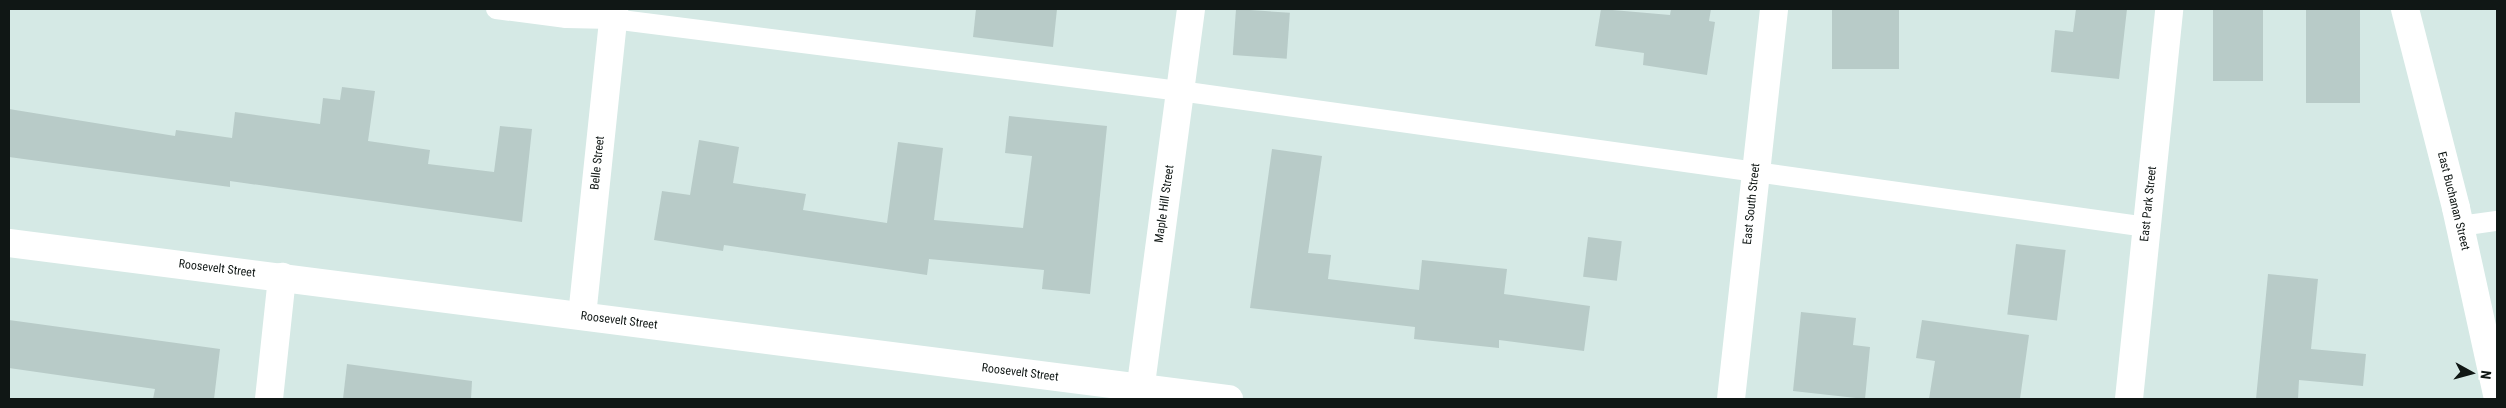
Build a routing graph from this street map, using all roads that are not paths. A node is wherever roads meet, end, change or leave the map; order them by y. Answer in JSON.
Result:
{"nodes":[{"id":1,"x":496,"y":9,"type":"edge"},
{"id":2,"x":1191,"y":9,"type":"edge"},
{"id":3,"x":1774,"y":9,"type":"edge"},
{"id":4,"x":2169,"y":9,"type":"edge"},
{"id":5,"x":2405,"y":9,"type":"edge"},
{"id":6,"x":614,"y":14,"type":"edge"},
{"id":7,"x":1180,"y":91,"type":"junction"},
{"id":8,"x":1756,"y":174,"type":"junction"},
{"id":9,"x":2497,"y":221,"type":"edge"},
{"id":10,"x":2460,"y":226,"type":"junction"},
{"id":11,"x":2146,"y":227,"type":"junction"},
{"id":12,"x":9,"y":242,"type":"edge"},
{"id":13,"x":282,"y":277,"type":"junction"},
{"id":14,"x":582,"y":316,"type":"junction"},
{"id":15,"x":1140,"y":394,"type":"edge"},
{"id":16,"x":2497,"y":394,"type":"edge"},
{"id":17,"x":269,"y":399,"type":"edge"},
{"id":18,"x":1229,"y":399,"type":"edge"},
{"id":19,"x":1731,"y":399,"type":"edge"},
{"id":20,"x":2129,"y":399,"type":"edge"}],
"edges":[{"from":1,"to":6,"type":"lane"},
{"from":2,"to":7,"type":"street","name":"Maple Hill Street"},
{"from":3,"to":8,"type":"street","name":"East South Street"},
{"from":4,"to":11,"type":"street","name":"East Park Street"},
{"from":5,"to":10,"type":"street","name":"East Buchanan Street"},
{"from":6,"to":7,"type":"lane"},
{"from":6,"to":14,"type":"street","name":"Belle Street"},
{"from":7,"to":8,"type":"lane"},
{"from":7,"to":15,"type":"street","name":"Maple Hill Street"},
{"from":8,"to":11,"type":"lane"},
{"from":8,"to":19,"type":"street","name":"East South Street"},
{"from":9,"to":10,"type":"lane"},
{"from":10,"to":16,"type":"street","name":"East Buchanan Street"},
{"from":11,"to":20,"type":"street","name":"East Park Street"},
{"from":12,"to":13,"type":"street","name":"Roosevelt Street"},
{"from":13,"to":14,"type":"street","name":"Roosevelt Street"},
{"from":13,"to":17,"type":"street"},
{"from":14,"to":15,"type":"street","name":"Roosevelt Street"},
{"from":15,"to":18,"type":"street","name":"Roosevelt Street"}]}
